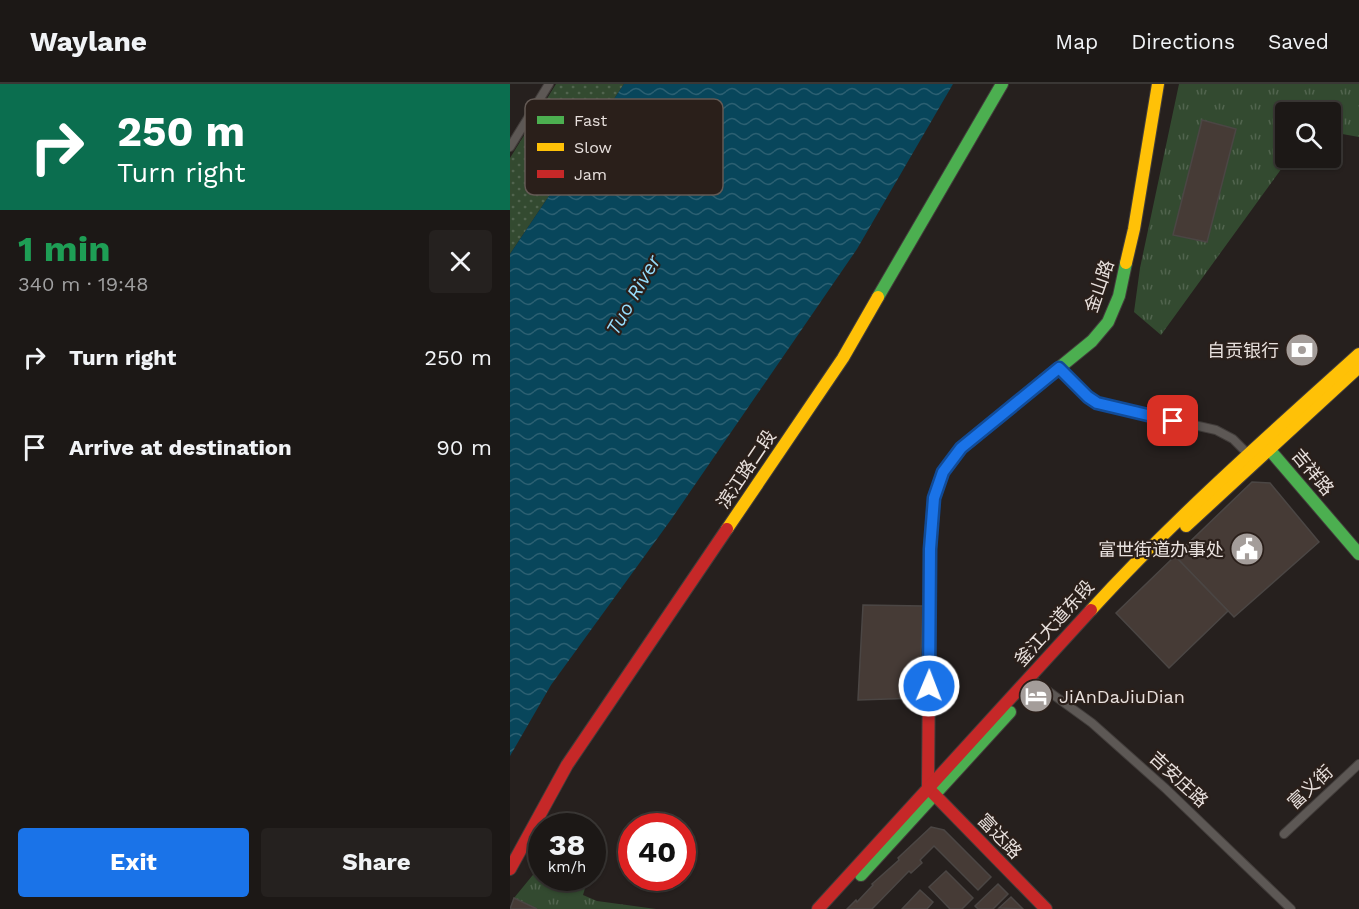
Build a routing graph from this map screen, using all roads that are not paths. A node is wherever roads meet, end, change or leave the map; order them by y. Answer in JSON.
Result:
{"nodes":[{"id":1,"x":549,"y":84,"type":"edge"},
{"id":2,"x":1002,"y":84,"type":"edge"},
{"id":3,"x":1158,"y":84,"type":"edge"},
{"id":4,"x":540,"y":99,"type":"edge"},
{"id":5,"x":525,"y":123,"type":"edge"},
{"id":6,"x":510,"y":147,"type":"edge"},
{"id":7,"x":1359,"y":354,"type":"edge"},
{"id":8,"x":1359,"y":367,"type":"edge"},
{"id":9,"x":1059,"y":368,"type":"junction"},
{"id":10,"x":1265,"y":445,"type":"junction"},
{"id":11,"x":1248,"y":454,"type":"junction"},
{"id":12,"x":1359,"y":554,"type":"edge"},
{"id":13,"x":1037,"y":683,"type":"junction"},
{"id":14,"x":1359,"y":764,"type":"edge"},
{"id":15,"x":932,"y":791,"type":"junction"},
{"id":16,"x":1284,"y":834,"type":"dead end"},
{"id":17,"x":510,"y":869,"type":"edge"},
{"id":18,"x":818,"y":909,"type":"edge"},
{"id":19,"x":829,"y":909,"type":"edge"},
{"id":20,"x":1046,"y":909,"type":"edge"},
{"id":21,"x":1292,"y":909,"type":"edge"}],
"edges":[{"from":1,"to":4,"type":"street"},
{"from":2,"to":17,"type":"street","name":"滨江路二段"},
{"from":3,"to":9,"type":"street","name":"金山路"},
{"from":5,"to":6,"type":"street"},
{"from":7,"to":10,"type":"street","name":"釜江大道东段"},
{"from":8,"to":10,"type":"street","name":"釜江大道东段"},
{"from":9,"to":11,"type":"street"},
{"from":9,"to":15,"type":"street","name":"金山路"},
{"from":10,"to":11,"type":"street","name":"釜江大道东段"},
{"from":10,"to":12,"type":"street","name":"吉祥路"},
{"from":10,"to":13,"type":"street","name":"釜江大道东段"},
{"from":11,"to":15,"type":"street","name":"釜江大道东段"},
{"from":13,"to":15,"type":"street","name":"釜江大道东段"},
{"from":13,"to":21,"type":"street","name":"吉安庄路"},
{"from":14,"to":16,"type":"street","name":"富义街"},
{"from":15,"to":18,"type":"street","name":"釜江大道东段"},
{"from":15,"to":19,"type":"street","name":"釜江大道东段"},
{"from":15,"to":20,"type":"street","name":"富达路"}]}
